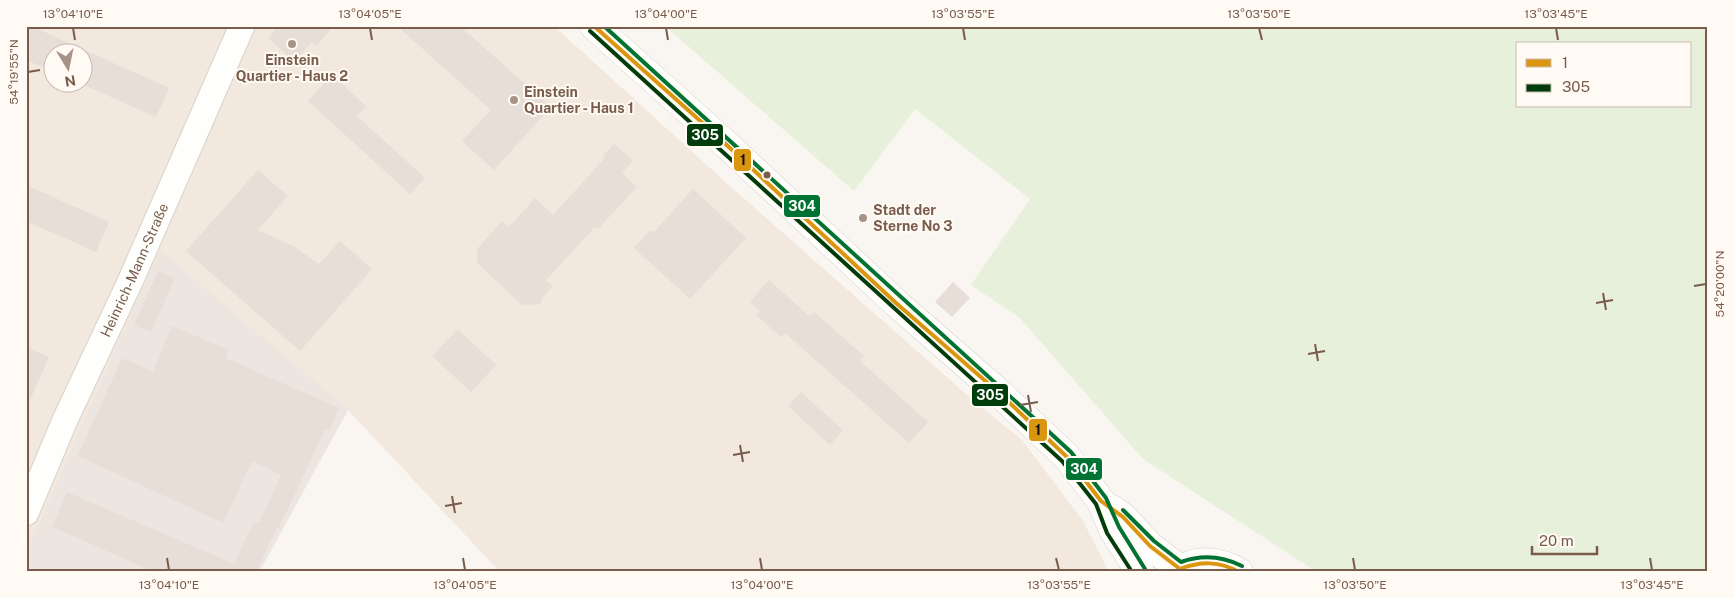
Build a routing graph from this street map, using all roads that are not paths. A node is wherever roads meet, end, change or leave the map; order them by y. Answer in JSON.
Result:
{"nodes":[{"id":1,"x":242,"y":26,"type":"edge"},
{"id":2,"x":594,"y":26,"type":"edge"},
{"id":3,"x":1100,"y":501,"type":"junction"},
{"id":4,"x":26,"y":514,"type":"edge"},
{"id":5,"x":1179,"y":570,"type":"edge"},
{"id":6,"x":1140,"y":572,"type":"edge"},
{"id":7,"x":1240,"y":572,"type":"edge"}],
"edges":[{"from":1,"to":4,"type":"street","name":"Heinrich-Mann-Straße"},
{"from":2,"to":3,"type":"main road"},
{"from":3,"to":5,"type":"main road"},
{"from":3,"to":6,"type":"main road"},
{"from":5,"to":7,"type":"main road"}]}
